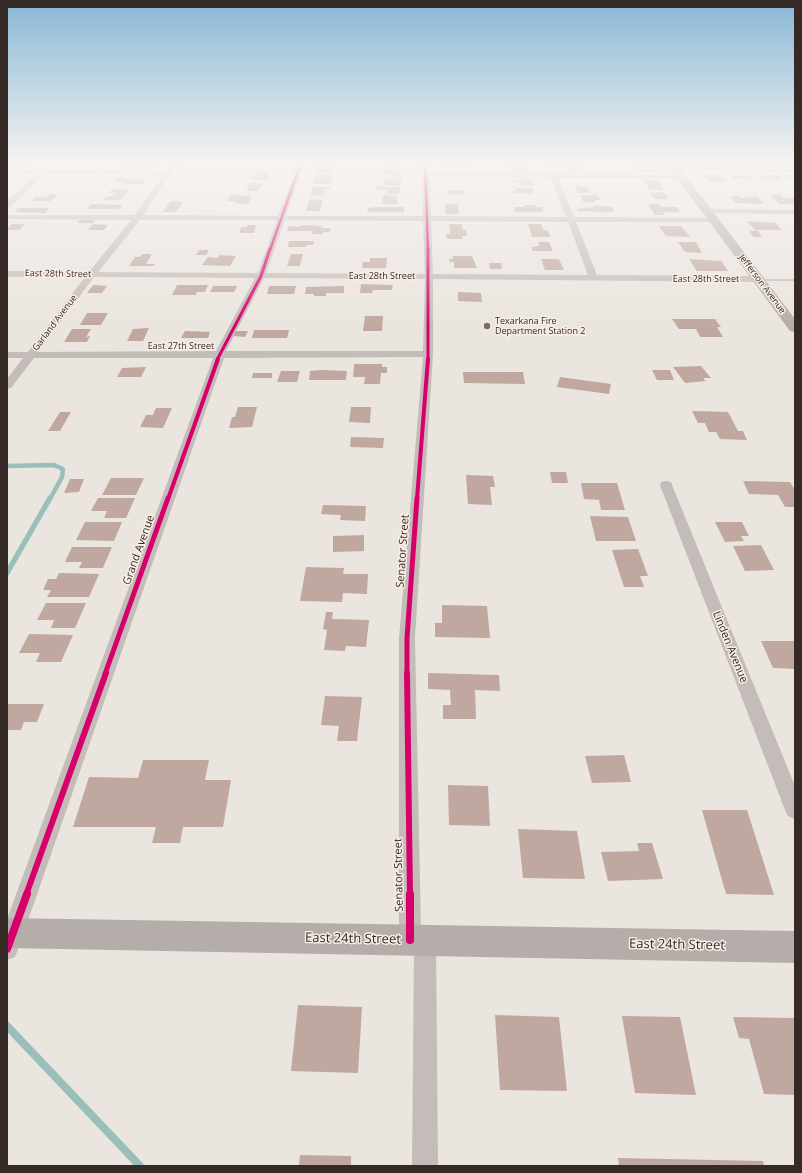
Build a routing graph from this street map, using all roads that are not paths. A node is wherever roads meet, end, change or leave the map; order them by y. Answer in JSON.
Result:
{"nodes":[{"id":1,"x":103,"y":218,"type":"edge"},
{"id":2,"x":137,"y":218,"type":"junction"},
{"id":3,"x":281,"y":218,"type":"junction"},
{"id":4,"x":650,"y":218,"type":"edge"},
{"id":5,"x":711,"y":218,"type":"edge"},
{"id":6,"x":427,"y":219,"type":"junction"},
{"id":7,"x":571,"y":220,"type":"junction"},
{"id":8,"x":7,"y":274,"type":"edge"},
{"id":9,"x":91,"y":275,"type":"junction"},
{"id":10,"x":260,"y":276,"type":"junction"},
{"id":11,"x":429,"y":277,"type":"junction"},
{"id":12,"x":594,"y":279,"type":"junction"},
{"id":13,"x":758,"y":279,"type":"junction"},
{"id":14,"x":795,"y":280,"type":"edge"},
{"id":15,"x":795,"y":328,"type":"edge"},
{"id":16,"x":220,"y":354,"type":"junction"},
{"id":17,"x":428,"y":354,"type":"junction"},
{"id":18,"x":7,"y":355,"type":"edge"},
{"id":19,"x":30,"y":355,"type":"junction"},
{"id":20,"x":7,"y":386,"type":"edge"},
{"id":21,"x":666,"y":485,"type":"dead end"},
{"id":22,"x":795,"y":810,"type":"edge"},
{"id":23,"x":9,"y":938,"type":"edge"},
{"id":24,"x":418,"y":940,"type":"junction"},
{"id":25,"x":795,"y":947,"type":"edge"},
{"id":26,"x":425,"y":1166,"type":"edge"}],
"edges":[{"from":1,"to":2,"type":"street"},
{"from":2,"to":3,"type":"street"},
{"from":2,"to":9,"type":"street","name":"Garland Avenue"},
{"from":3,"to":6,"type":"street"},
{"from":3,"to":10,"type":"street","name":"Grand Avenue"},
{"from":4,"to":7,"type":"street"},
{"from":5,"to":13,"type":"main road","name":"Jefferson Avenue"},
{"from":6,"to":7,"type":"street"},
{"from":6,"to":11,"type":"street","name":"Senator Street"},
{"from":7,"to":12,"type":"street"},
{"from":8,"to":9,"type":"street","name":"East 28th Street"},
{"from":9,"to":10,"type":"street","name":"East 28th Street"},
{"from":9,"to":19,"type":"street","name":"Garland Avenue"},
{"from":10,"to":11,"type":"street","name":"East 28th Street"},
{"from":10,"to":16,"type":"street","name":"Grand Avenue"},
{"from":11,"to":12,"type":"street","name":"East 28th Street"},
{"from":11,"to":17,"type":"street","name":"Senator Street"},
{"from":12,"to":13,"type":"street","name":"East 28th Street"},
{"from":13,"to":14,"type":"lane"},
{"from":13,"to":15,"type":"main road","name":"Jefferson Avenue"},
{"from":16,"to":17,"type":"street","name":"East 27th Street"},
{"from":16,"to":19,"type":"street","name":"East 27th Street"},
{"from":16,"to":23,"type":"street","name":"Grand Avenue"},
{"from":17,"to":24,"type":"street","name":"Senator Street"},
{"from":18,"to":19,"type":"street","name":"East 27th Street"},
{"from":19,"to":20,"type":"street","name":"Garland Avenue"},
{"from":21,"to":22,"type":"street","name":"Linden Avenue"},
{"from":23,"to":24,"type":"main road","name":"East 24th Street"},
{"from":24,"to":25,"type":"main road","name":"East 24th Street"},
{"from":24,"to":26,"type":"street","name":"Senator Street"}]}
